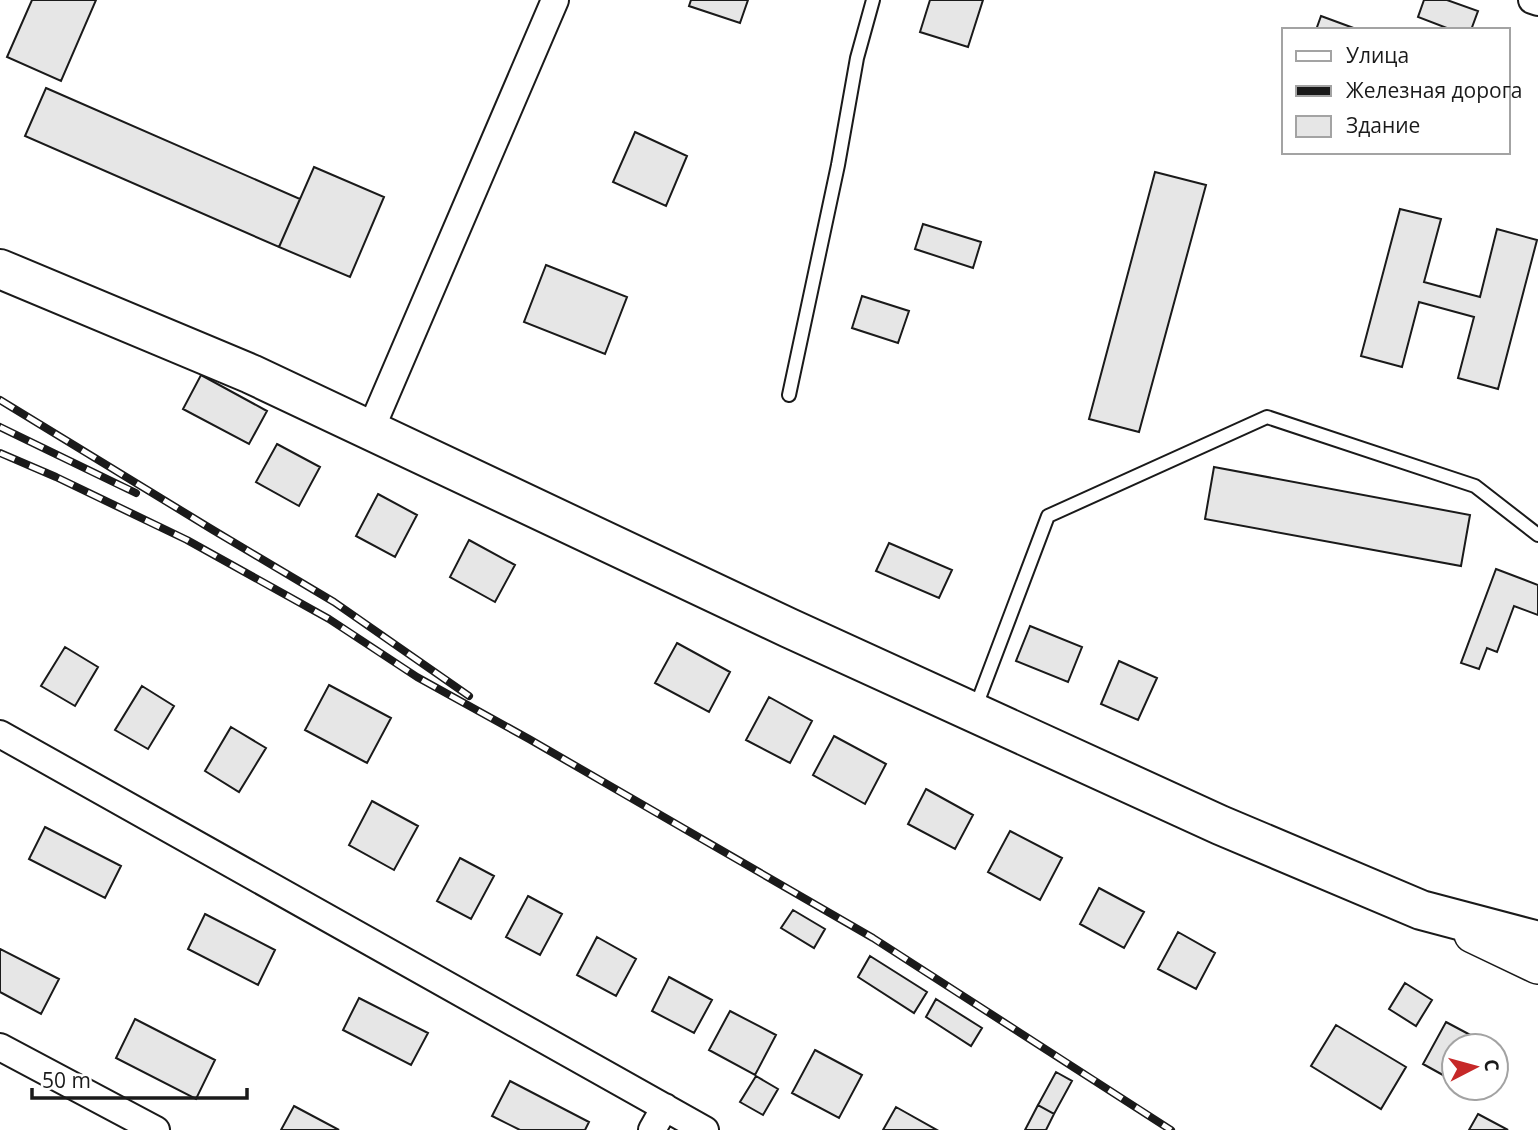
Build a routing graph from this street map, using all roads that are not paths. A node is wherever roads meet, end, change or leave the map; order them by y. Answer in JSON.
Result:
{"nodes":[{"id":1,"x":555,"y":0,"type":"edge"},
{"id":2,"x":873,"y":0,"type":"edge"},
{"id":3,"x":1532,"y":0,"type":"edge"},
{"id":4,"x":1538,"y":2,"type":"edge"},
{"id":5,"x":0,"y":269,"type":"edge"},
{"id":6,"x":789,"y":395,"type":"dead end"},
{"id":7,"x":370,"y":430,"type":"junction"},
{"id":8,"x":1538,"y":535,"type":"edge"},
{"id":9,"x":973,"y":712,"type":"junction"},
{"id":10,"x":0,"y":734,"type":"edge"},
{"id":11,"x":1421,"y":910,"type":"junction"},
{"id":12,"x":1538,"y":941,"type":"edge"},
{"id":13,"x":1538,"y":965,"type":"edge"},
{"id":14,"x":0,"y":1047,"type":"edge"},
{"id":15,"x":658,"y":1119,"type":"edge"},
{"id":16,"x":156,"y":1130,"type":"edge"},
{"id":17,"x":705,"y":1130,"type":"edge"}],
"edges":[{"from":1,"to":7,"type":"street"},
{"from":2,"to":6,"type":"lane"},
{"from":3,"to":4,"type":"street"},
{"from":5,"to":7,"type":"main road"},
{"from":7,"to":9,"type":"main road"},
{"from":8,"to":9,"type":"lane"},
{"from":9,"to":11,"type":"main road"},
{"from":10,"to":15,"type":"street"},
{"from":11,"to":12,"type":"main road"},
{"from":11,"to":13,"type":"street"},
{"from":14,"to":16,"type":"street"},
{"from":15,"to":17,"type":"street"}]}
